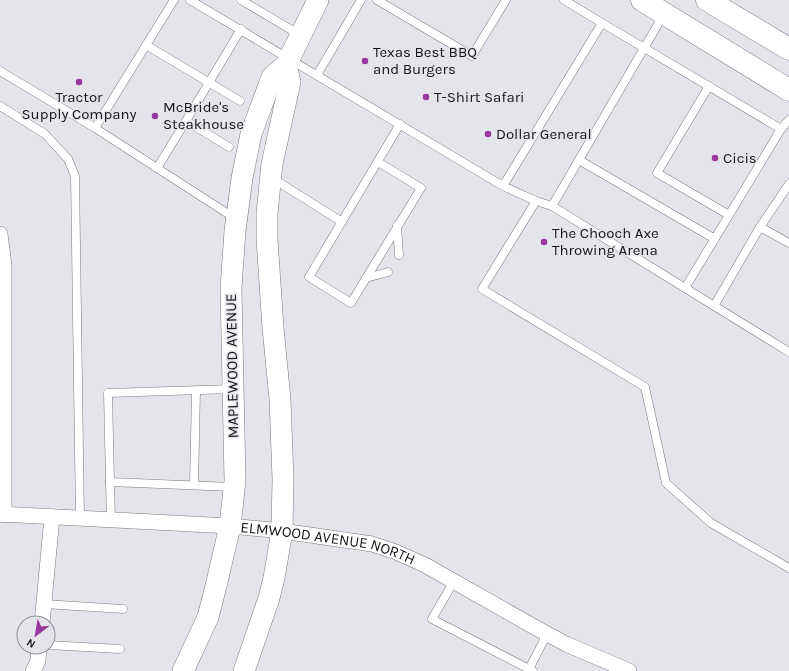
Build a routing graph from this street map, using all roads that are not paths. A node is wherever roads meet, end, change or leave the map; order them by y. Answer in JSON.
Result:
{"nodes":[{"id":1,"x":174,"y":0,"type":"edge"},
{"id":2,"x":190,"y":0,"type":"edge"},
{"id":3,"x":241,"y":0,"type":"edge"},
{"id":4,"x":318,"y":0,"type":"edge"},
{"id":5,"x":362,"y":0,"type":"edge"},
{"id":6,"x":376,"y":0,"type":"edge"},
{"id":7,"x":506,"y":0,"type":"edge"},
{"id":8,"x":564,"y":0,"type":"edge"},
{"id":9,"x":642,"y":0,"type":"edge"},
{"id":10,"x":707,"y":0,"type":"edge"},
{"id":11,"x":664,"y":14,"type":"junction"},
{"id":12,"x":602,"y":23,"type":"junction"},
{"id":13,"x":241,"y":30,"type":"junction"},
{"id":14,"x":300,"y":36,"type":"junction"},
{"id":15,"x":146,"y":45,"type":"junction"},
{"id":16,"x":645,"y":47,"type":"junction"},
{"id":17,"x":789,"y":49,"type":"edge"},
{"id":18,"x":288,"y":61,"type":"junction"},
{"id":19,"x":0,"y":71,"type":"edge"},
{"id":20,"x":317,"y":75,"type":"junction"},
{"id":21,"x":209,"y":82,"type":"junction"},
{"id":22,"x":708,"y":86,"type":"junction"},
{"id":23,"x":789,"y":90,"type":"edge"},
{"id":24,"x":240,"y":101,"type":"dead end"},
{"id":25,"x":0,"y":106,"type":"edge"},
{"id":26,"x":789,"y":120,"type":"edge"},
{"id":27,"x":186,"y":121,"type":"junction"},
{"id":28,"x":400,"y":124,"type":"junction"},
{"id":29,"x":96,"y":128,"type":"junction"},
{"id":30,"x":781,"y":129,"type":"junction"},
{"id":31,"x":229,"y":147,"type":"dead end"},
{"id":32,"x":579,"y":160,"type":"junction"},
{"id":33,"x":378,"y":162,"type":"junction"},
{"id":34,"x":158,"y":168,"type":"junction"},
{"id":35,"x":270,"y":177,"type":"junction"},
{"id":36,"x":789,"y":184,"type":"edge"},
{"id":37,"x":503,"y":186,"type":"junction"},
{"id":38,"x":536,"y":201,"type":"junction"},
{"id":39,"x":552,"y":206,"type":"junction"},
{"id":40,"x":729,"y":215,"type":"junction"},
{"id":41,"x":236,"y":219,"type":"junction"},
{"id":42,"x":342,"y":222,"type":"junction"},
{"id":43,"x":398,"y":226,"type":"junction"},
{"id":44,"x":760,"y":227,"type":"junction"},
{"id":45,"x":0,"y":234,"type":"edge"},
{"id":46,"x":715,"y":239,"type":"junction"},
{"id":47,"x":789,"y":243,"type":"edge"},
{"id":48,"x":398,"y":255,"type":"dead end"},
{"id":49,"x":388,"y":272,"type":"dead end"},
{"id":50,"x":366,"y":278,"type":"junction"},
{"id":51,"x":685,"y":288,"type":"junction"},
{"id":52,"x":714,"y":306,"type":"junction"},
{"id":53,"x":789,"y":352,"type":"edge"},
{"id":54,"x":2,"y":383,"type":"edge"},
{"id":55,"x":233,"y":389,"type":"junction"},
{"id":56,"x":196,"y":391,"type":"junction"},
{"id":57,"x":2,"y":477,"type":"edge"},
{"id":58,"x":110,"y":482,"type":"junction"},
{"id":59,"x":194,"y":485,"type":"junction"},
{"id":60,"x":234,"y":487,"type":"junction"},
{"id":61,"x":2,"y":515,"type":"edge"},
{"id":62,"x":52,"y":517,"type":"junction"},
{"id":63,"x":80,"y":518,"type":"junction"},
{"id":64,"x":110,"y":520,"type":"junction"},
{"id":65,"x":230,"y":526,"type":"junction"},
{"id":66,"x":282,"y":531,"type":"junction"},
{"id":67,"x":789,"y":568,"type":"edge"},
{"id":68,"x":454,"y":581,"type":"junction"},
{"id":69,"x":44,"y":604,"type":"junction"},
{"id":70,"x":123,"y":609,"type":"dead end"},
{"id":71,"x":43,"y":615,"type":"edge"},
{"id":72,"x":547,"y":634,"type":"junction"},
{"id":73,"x":56,"y":645,"type":"edge"},
{"id":74,"x":120,"y":649,"type":"dead end"},
{"id":75,"x":38,"y":655,"type":"edge"},
{"id":76,"x":530,"y":670,"type":"edge"},
{"id":77,"x":33,"y":671,"type":"edge"},
{"id":78,"x":183,"y":671,"type":"edge"},
{"id":79,"x":244,"y":671,"type":"edge"},
{"id":80,"x":629,"y":671,"type":"edge"}],
"edges":[{"from":1,"to":15,"type":"lane"},
{"from":2,"to":13,"type":"lane"},
{"from":3,"to":14,"type":"lane"},
{"from":4,"to":14,"type":"street","name":"MAPLEWOOD AVENUE"},
{"from":5,"to":20,"type":"lane"},
{"from":6,"to":7,"type":"lane"},
{"from":8,"to":12,"type":"lane"},
{"from":9,"to":11,"type":"main road"},
{"from":10,"to":17,"type":"main road"},
{"from":11,"to":16,"type":"lane"},
{"from":11,"to":23,"type":"main road"},
{"from":12,"to":16,"type":"lane"},
{"from":12,"to":37,"type":"lane"},
{"from":13,"to":18,"type":"lane"},
{"from":13,"to":21,"type":"lane"},
{"from":14,"to":18,"type":"street","name":"MAPLEWOOD AVENUE"},
{"from":15,"to":21,"type":"lane"},
{"from":15,"to":29,"type":"lane"},
{"from":16,"to":22,"type":"lane"},
{"from":16,"to":32,"type":"lane"},
{"from":18,"to":20,"type":"lane"},
{"from":18,"to":35,"type":"street"},
{"from":18,"to":41,"type":"street","name":"MAPLEWOOD AVENUE"},
{"from":19,"to":29,"type":"lane"},
{"from":20,"to":28,"type":"lane"},
{"from":21,"to":24,"type":"lane"},
{"from":21,"to":27,"type":"lane"},
{"from":22,"to":30,"type":"lane"},
{"from":22,"to":40,"type":"lane"},
{"from":25,"to":63,"type":"lane"},
{"from":26,"to":30,"type":"lane"},
{"from":27,"to":31,"type":"lane"},
{"from":27,"to":34,"type":"lane"},
{"from":28,"to":33,"type":"lane"},
{"from":28,"to":37,"type":"lane"},
{"from":29,"to":34,"type":"lane"},
{"from":30,"to":40,"type":"lane"},
{"from":32,"to":39,"type":"lane"},
{"from":32,"to":46,"type":"lane"},
{"from":33,"to":42,"type":"lane"},
{"from":33,"to":43,"type":"lane"},
{"from":34,"to":41,"type":"lane"},
{"from":35,"to":42,"type":"lane"},
{"from":35,"to":66,"type":"street"},
{"from":36,"to":44,"type":"lane"},
{"from":37,"to":38,"type":"lane"},
{"from":38,"to":39,"type":"lane"},
{"from":38,"to":67,"type":"lane"},
{"from":39,"to":51,"type":"lane"},
{"from":40,"to":46,"type":"lane"},
{"from":41,"to":55,"type":"street","name":"MAPLEWOOD AVENUE"},
{"from":42,"to":50,"type":"lane"},
{"from":43,"to":48,"type":"lane"},
{"from":43,"to":50,"type":"lane"},
{"from":44,"to":47,"type":"lane"},
{"from":44,"to":52,"type":"lane"},
{"from":45,"to":54,"type":"street"},
{"from":46,"to":51,"type":"lane"},
{"from":49,"to":50,"type":"lane"},
{"from":51,"to":52,"type":"lane"},
{"from":52,"to":53,"type":"lane"},
{"from":54,"to":57,"type":"street"},
{"from":55,"to":56,"type":"lane"},
{"from":55,"to":60,"type":"street","name":"MAPLEWOOD AVENUE"},
{"from":56,"to":58,"type":"lane"},
{"from":56,"to":59,"type":"lane"},
{"from":57,"to":61,"type":"street"},
{"from":58,"to":59,"type":"lane"},
{"from":58,"to":64,"type":"lane"},
{"from":59,"to":60,"type":"lane"},
{"from":60,"to":65,"type":"street","name":"MAPLEWOOD AVENUE"},
{"from":61,"to":62,"type":"street","name":"ELMWOOD AVENUE NORTH"},
{"from":62,"to":63,"type":"street","name":"ELMWOOD AVENUE NORTH"},
{"from":62,"to":69,"type":"street"},
{"from":63,"to":64,"type":"street","name":"ELMWOOD AVENUE NORTH"},
{"from":64,"to":65,"type":"street","name":"ELMWOOD AVENUE NORTH"},
{"from":65,"to":66,"type":"street","name":"ELMWOOD AVENUE NORTH"},
{"from":65,"to":78,"type":"street","name":"MAPLEWOOD AVENUE"},
{"from":66,"to":68,"type":"street","name":"ELMWOOD AVENUE NORTH"},
{"from":66,"to":79,"type":"street"},
{"from":68,"to":72,"type":"street","name":"ELMWOOD AVENUE NORTH"},
{"from":68,"to":76,"type":"lane"},
{"from":69,"to":70,"type":"lane"},
{"from":69,"to":71,"type":"street"},
{"from":72,"to":76,"type":"lane"},
{"from":72,"to":80,"type":"street","name":"ELMWOOD AVENUE NORTH"},
{"from":73,"to":74,"type":"lane"},
{"from":75,"to":77,"type":"street"}]}
